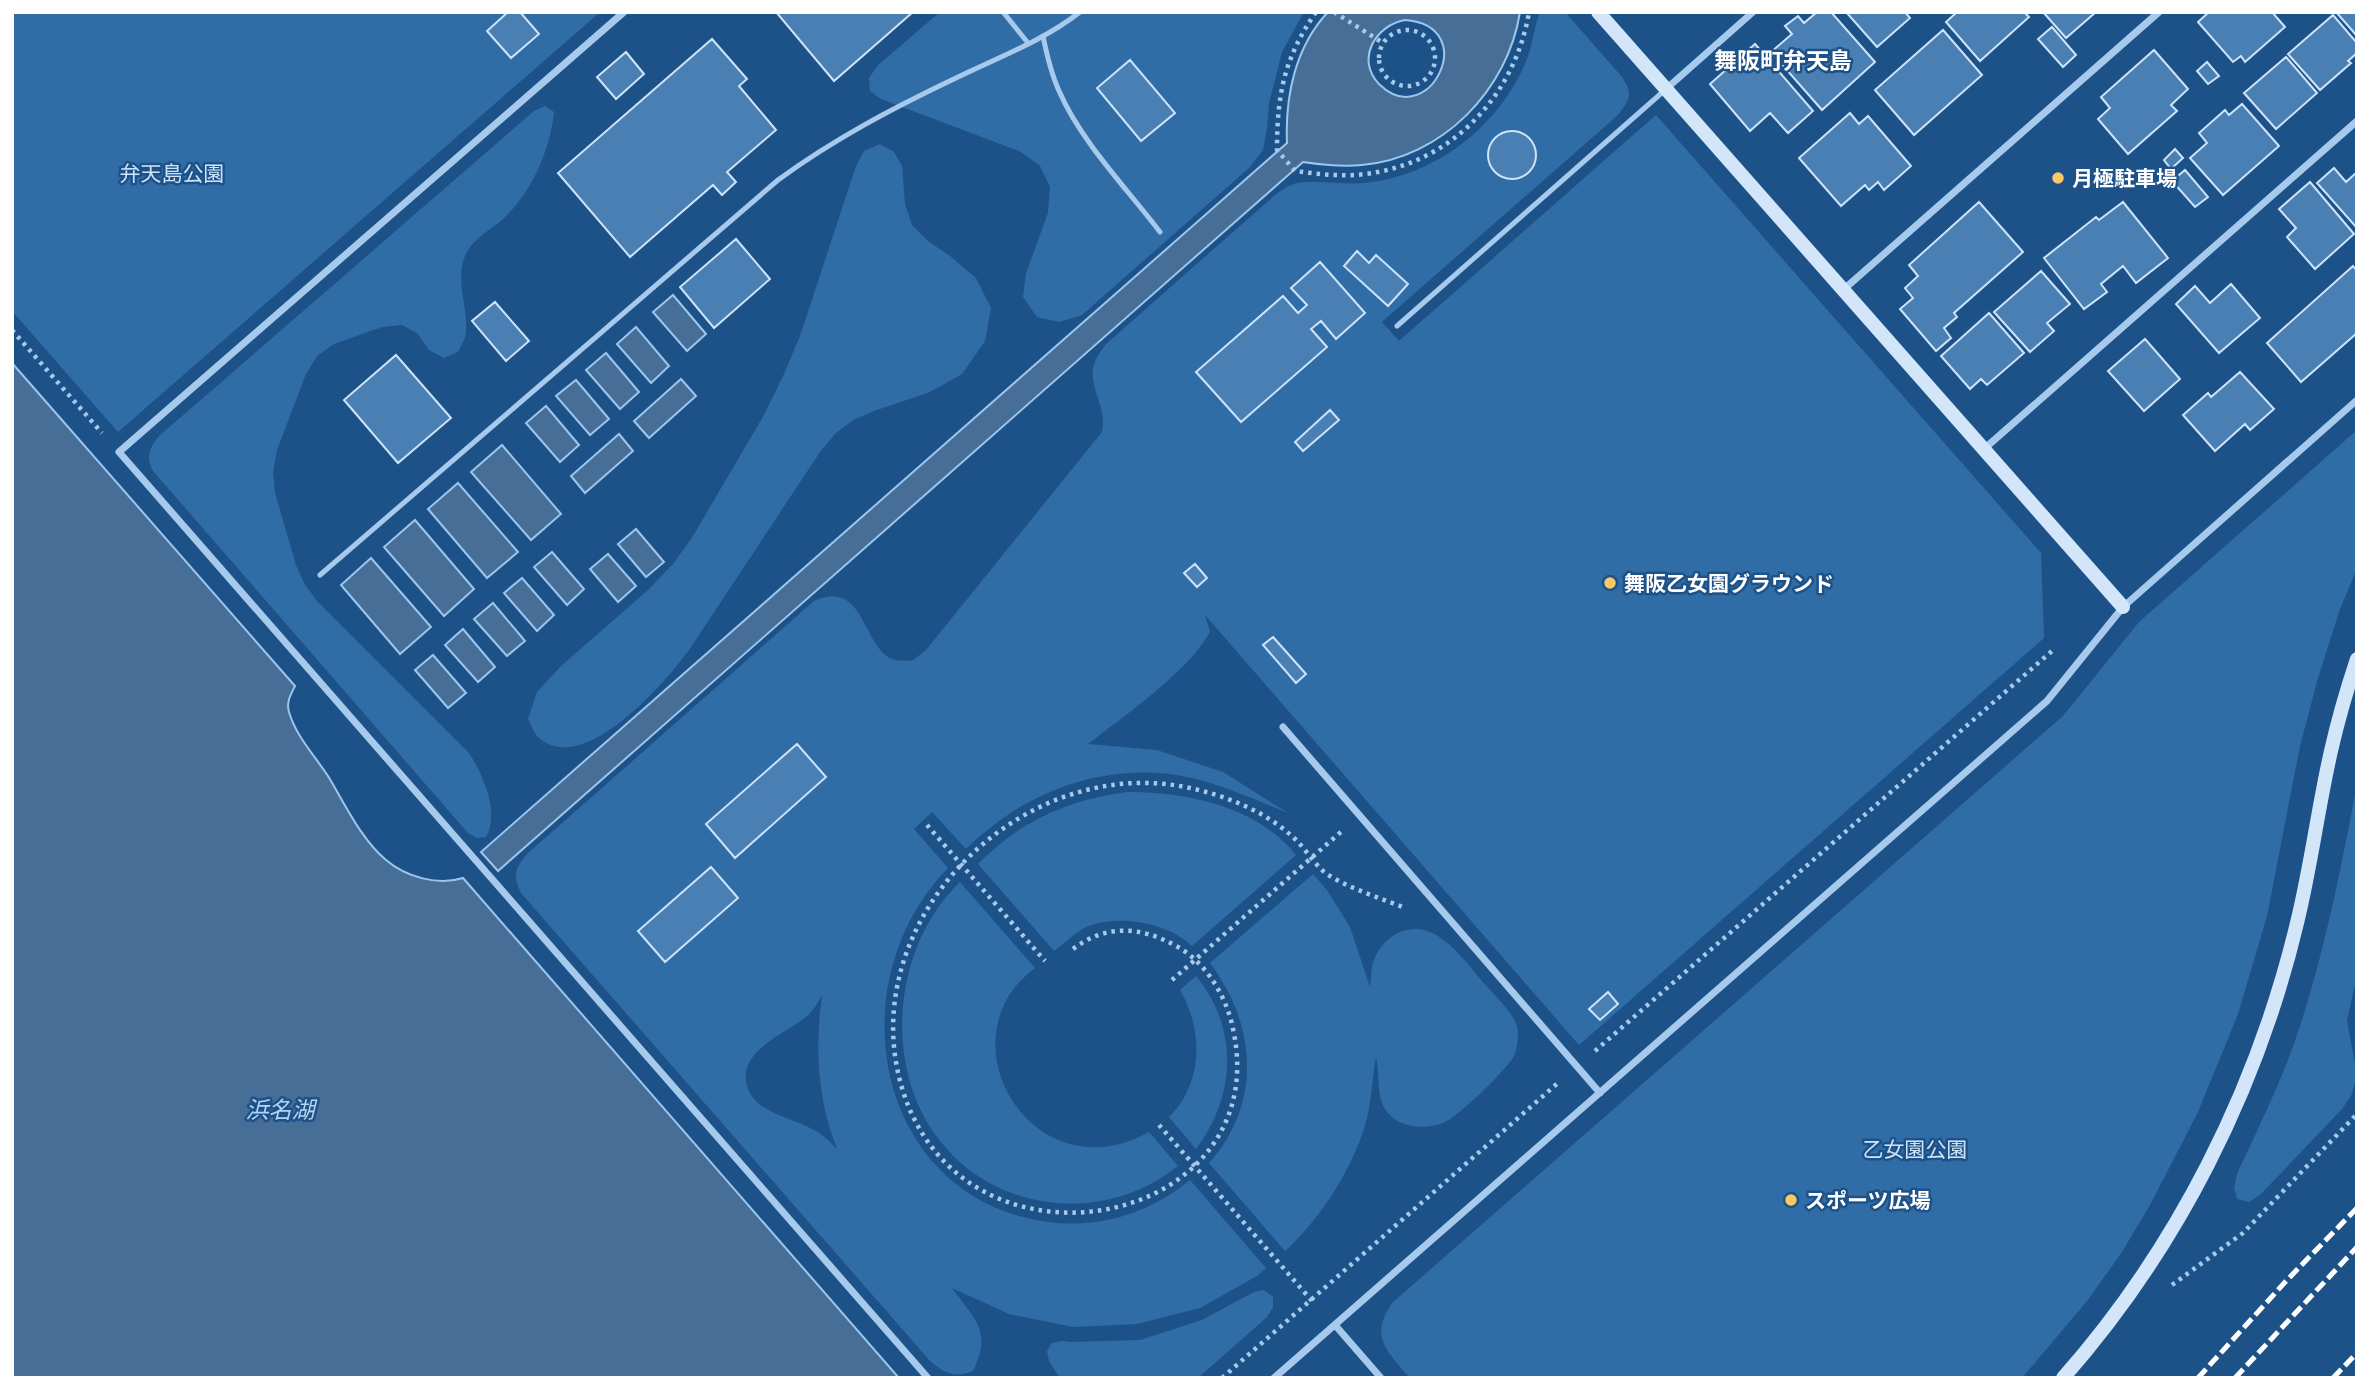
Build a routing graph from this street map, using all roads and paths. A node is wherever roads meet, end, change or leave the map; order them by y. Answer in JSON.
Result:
{"nodes":[{"id":1,"x":624,"y":12,"type":"edge"},
{"id":2,"x":1003,"y":12,"type":"edge"},
{"id":3,"x":1080,"y":12,"type":"edge"},
{"id":4,"x":1316,"y":12,"type":"edge"},
{"id":5,"x":1334,"y":12,"type":"edge"},
{"id":6,"x":1529,"y":12,"type":"edge"},
{"id":7,"x":1598,"y":12,"type":"edge"},
{"id":8,"x":1753,"y":12,"type":"edge"},
{"id":9,"x":2159,"y":12,"type":"edge"},
{"id":10,"x":1043,"y":36,"type":"junction"},
{"id":11,"x":1028,"y":43,"type":"junction"},
{"id":12,"x":1383,"y":43,"type":"junction"},
{"id":13,"x":1666,"y":89,"type":"junction"},
{"id":14,"x":2357,"y":121,"type":"edge"},
{"id":15,"x":1160,"y":232,"type":"dead end"},
{"id":16,"x":1843,"y":290,"type":"junction"},
{"id":17,"x":1397,"y":326,"type":"dead end"},
{"id":18,"x":12,"y":330,"type":"edge"},
{"id":19,"x":2357,"y":400,"type":"edge"},
{"id":20,"x":1984,"y":449,"type":"junction"},
{"id":21,"x":119,"y":452,"type":"junction"},
{"id":22,"x":320,"y":575,"type":"dead end"},
{"id":23,"x":2123,"y":607,"type":"junction"},
{"id":24,"x":2056,"y":647,"type":"dead end"},
{"id":25,"x":2357,"y":659,"type":"edge"},
{"id":26,"x":1283,"y":727,"type":"dead end"},
{"id":27,"x":927,"y":825,"type":"dead end"},
{"id":28,"x":1330,"y":842,"type":"dead end"},
{"id":29,"x":1312,"y":858,"type":"junction"},
{"id":30,"x":962,"y":865,"type":"junction"},
{"id":31,"x":1439,"y":908,"type":"junction"},
{"id":32,"x":1073,"y":949,"type":"dead end"},
{"id":33,"x":1045,"y":961,"type":"dead end"},
{"id":34,"x":1194,"y":961,"type":"junction"},
{"id":35,"x":1172,"y":980,"type":"dead end"},
{"id":36,"x":1577,"y":1067,"type":"junction"},
{"id":37,"x":1600,"y":1093,"type":"junction"},
{"id":38,"x":2357,"y":1114,"type":"edge"},
{"id":39,"x":1159,"y":1125,"type":"dead end"},
{"id":40,"x":1194,"y":1166,"type":"junction"},
{"id":41,"x":2164,"y":1289,"type":"dead end"},
{"id":42,"x":1311,"y":1300,"type":"junction"},
{"id":43,"x":1334,"y":1325,"type":"junction"},
{"id":44,"x":928,"y":1378,"type":"edge"},
{"id":45,"x":1222,"y":1378,"type":"edge"},
{"id":46,"x":1274,"y":1378,"type":"edge"},
{"id":47,"x":1381,"y":1378,"type":"edge"},
{"id":48,"x":2063,"y":1378,"type":"edge"}],
"edges":[{"from":1,"to":21,"type":"street"},
{"from":2,"to":11,"type":"lane"},
{"from":3,"to":10,"type":"lane"},
{"from":4,"to":6,"type":"path"},
{"from":5,"to":12,"type":"path"},
{"from":7,"to":13,"type":"street"},
{"from":8,"to":13,"type":"street"},
{"from":9,"to":16,"type":"street"},
{"from":10,"to":11,"type":"lane"},
{"from":10,"to":15,"type":"lane"},
{"from":11,"to":22,"type":"lane"},
{"from":12,"to":12,"type":"path"},
{"from":13,"to":16,"type":"street"},
{"from":13,"to":17,"type":"lane"},
{"from":14,"to":20,"type":"street"},
{"from":16,"to":20,"type":"street"},
{"from":18,"to":21,"type":"path"},
{"from":19,"to":23,"type":"street"},
{"from":20,"to":23,"type":"street"},
{"from":21,"to":44,"type":"street"},
{"from":23,"to":37,"type":"street"},
{"from":24,"to":36,"type":"path"},
{"from":25,"to":48,"type":"street"},
{"from":26,"to":31,"type":"street"},
{"from":27,"to":30,"type":"path"},
{"from":28,"to":29,"type":"path"},
{"from":29,"to":30,"type":"path"},
{"from":29,"to":31,"type":"path"},
{"from":29,"to":34,"type":"path"},
{"from":30,"to":33,"type":"path"},
{"from":30,"to":40,"type":"path"},
{"from":31,"to":36,"type":"street"},
{"from":32,"to":34,"type":"path"},
{"from":34,"to":35,"type":"path"},
{"from":34,"to":40,"type":"path"},
{"from":36,"to":37,"type":"street"},
{"from":36,"to":42,"type":"path"},
{"from":37,"to":43,"type":"street"},
{"from":38,"to":41,"type":"path"},
{"from":39,"to":40,"type":"path"},
{"from":40,"to":42,"type":"path"},
{"from":42,"to":43,"type":"path"},
{"from":42,"to":45,"type":"path"},
{"from":43,"to":46,"type":"street"},
{"from":43,"to":47,"type":"street"}]}
